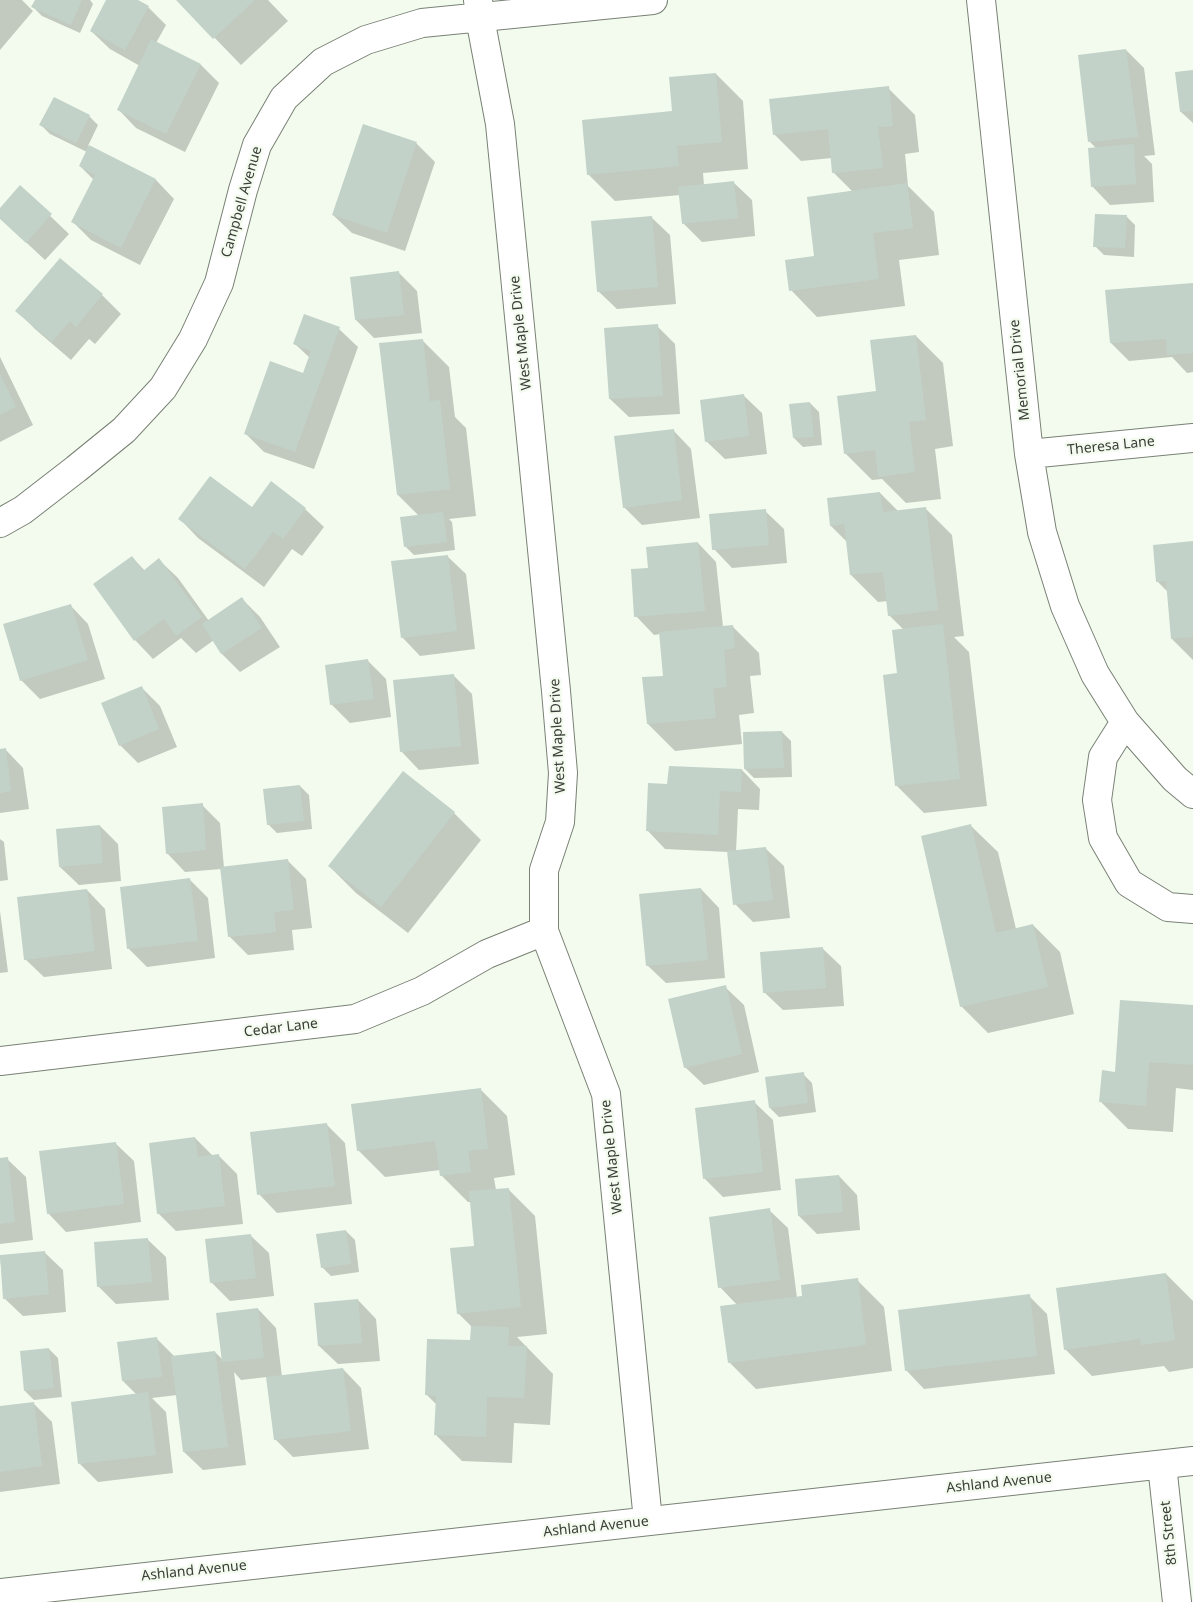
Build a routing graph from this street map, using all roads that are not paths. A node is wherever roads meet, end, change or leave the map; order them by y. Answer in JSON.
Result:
{"nodes":[{"id":1,"x":653,"y":0,"type":"edge"},
{"id":2,"x":981,"y":0,"type":"edge"},
{"id":3,"x":479,"y":9,"type":"edge"},
{"id":4,"x":1193,"y":438,"type":"edge"},
{"id":5,"x":1029,"y":454,"type":"junction"},
{"id":6,"x":0,"y":523,"type":"edge"},
{"id":7,"x":1125,"y":722,"type":"junction"},
{"id":8,"x":1193,"y":794,"type":"edge"},
{"id":9,"x":1193,"y":909,"type":"edge"},
{"id":10,"x":544,"y":931,"type":"junction"},
{"id":11,"x":0,"y":1061,"type":"edge"},
{"id":12,"x":1193,"y":1461,"type":"edge"},
{"id":13,"x":1162,"y":1465,"type":"junction"},
{"id":14,"x":648,"y":1521,"type":"junction"},
{"id":15,"x":0,"y":1592,"type":"edge"},
{"id":16,"x":1177,"y":1602,"type":"edge"}],
"edges":[{"from":1,"to":3,"type":"street","name":"Campbell Avenue"},
{"from":2,"to":5,"type":"street","name":"Memorial Drive"},
{"from":3,"to":6,"type":"street","name":"Campbell Avenue"},
{"from":3,"to":10,"type":"street","name":"West Maple Drive"},
{"from":4,"to":5,"type":"street","name":"Theresa Lane"},
{"from":5,"to":7,"type":"street","name":"Memorial Drive"},
{"from":7,"to":8,"type":"street","name":"Memorial Drive"},
{"from":7,"to":9,"type":"street"},
{"from":10,"to":11,"type":"street","name":"Cedar Lane"},
{"from":10,"to":14,"type":"street","name":"West Maple Drive"},
{"from":12,"to":13,"type":"street","name":"Ashland Avenue"},
{"from":13,"to":14,"type":"street","name":"Ashland Avenue"},
{"from":13,"to":16,"type":"street","name":"8th Street"},
{"from":14,"to":15,"type":"street","name":"Ashland Avenue"}]}
